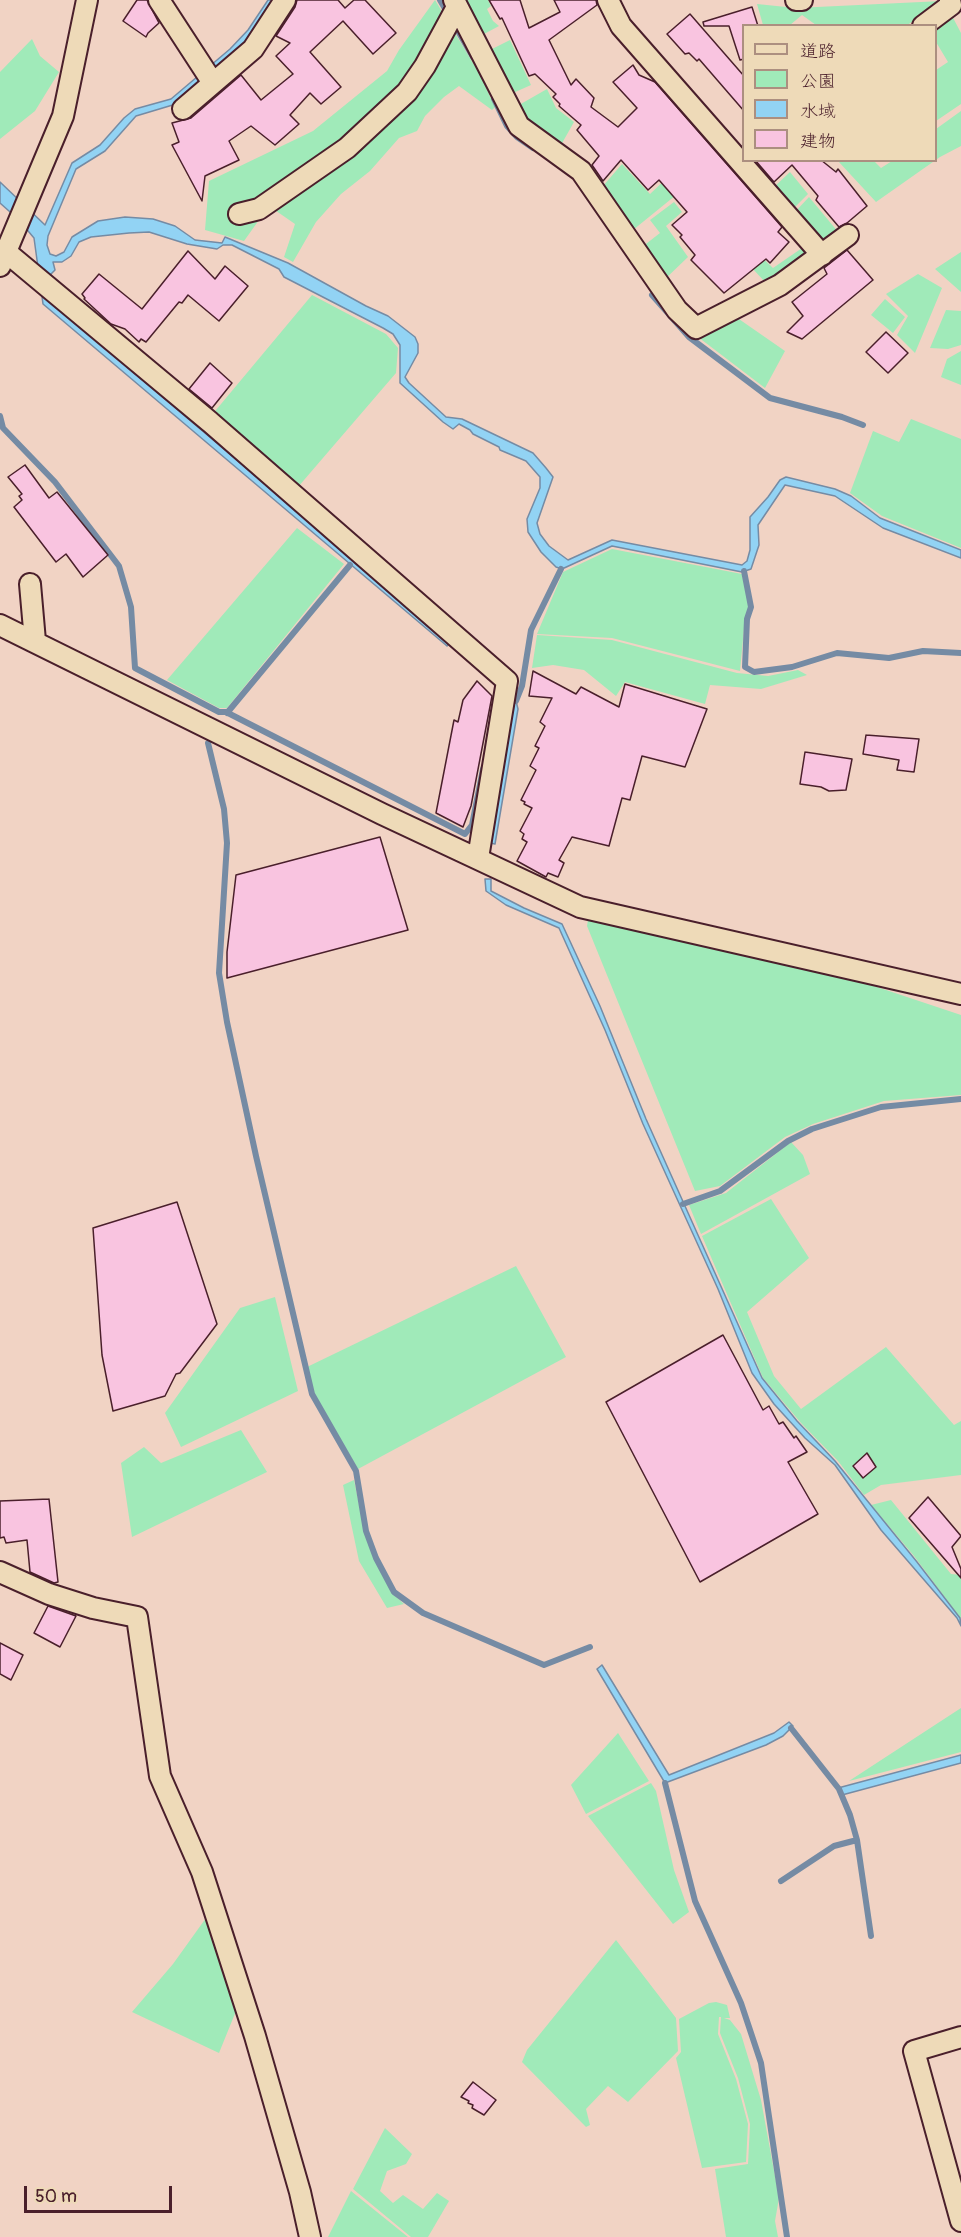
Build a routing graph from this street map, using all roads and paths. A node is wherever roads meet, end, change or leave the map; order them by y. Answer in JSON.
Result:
{"nodes":[{"id":1,"x":87,"y":0,"type":"edge"},
{"id":2,"x":159,"y":0,"type":"edge"},
{"id":3,"x":285,"y":0,"type":"edge"},
{"id":4,"x":608,"y":0,"type":"edge"},
{"id":5,"x":796,"y":0,"type":"edge"},
{"id":6,"x":802,"y":0,"type":"edge"},
{"id":7,"x":950,"y":0,"type":"edge"},
{"id":8,"x":455,"y":3,"type":"edge"},
{"id":9,"x":926,"y":24,"type":"edge"},
{"id":10,"x":213,"y":83,"type":"junction"},
{"id":11,"x":183,"y":109,"type":"dead end"},
{"id":12,"x":239,"y":214,"type":"dead end"},
{"id":13,"x":848,"y":235,"type":"dead end"},
{"id":14,"x":822,"y":255,"type":"junction"},
{"id":15,"x":3,"y":259,"type":"edge"},
{"id":16,"x":30,"y":584,"type":"dead end"},
{"id":17,"x":0,"y":625,"type":"edge"},
{"id":18,"x":35,"y":641,"type":"junction"},
{"id":19,"x":478,"y":858,"type":"junction"},
{"id":20,"x":961,"y":994,"type":"edge"},
{"id":21,"x":0,"y":1572,"type":"edge"},
{"id":22,"x":961,"y":2037,"type":"edge"},
{"id":23,"x":961,"y":2221,"type":"edge"},
{"id":24,"x":310,"y":2237,"type":"edge"}],
"edges":[{"from":1,"to":15,"type":"street"},
{"from":2,"to":10,"type":"street"},
{"from":3,"to":10,"type":"street"},
{"from":4,"to":14,"type":"street"},
{"from":5,"to":6,"type":"street"},
{"from":7,"to":9,"type":"street"},
{"from":8,"to":12,"type":"street"},
{"from":8,"to":14,"type":"street"},
{"from":10,"to":11,"type":"street"},
{"from":13,"to":14,"type":"street"},
{"from":15,"to":19,"type":"street"},
{"from":16,"to":18,"type":"street"},
{"from":17,"to":18,"type":"street"},
{"from":18,"to":19,"type":"street"},
{"from":19,"to":20,"type":"street"},
{"from":21,"to":24,"type":"street"},
{"from":22,"to":23,"type":"street"}]}
